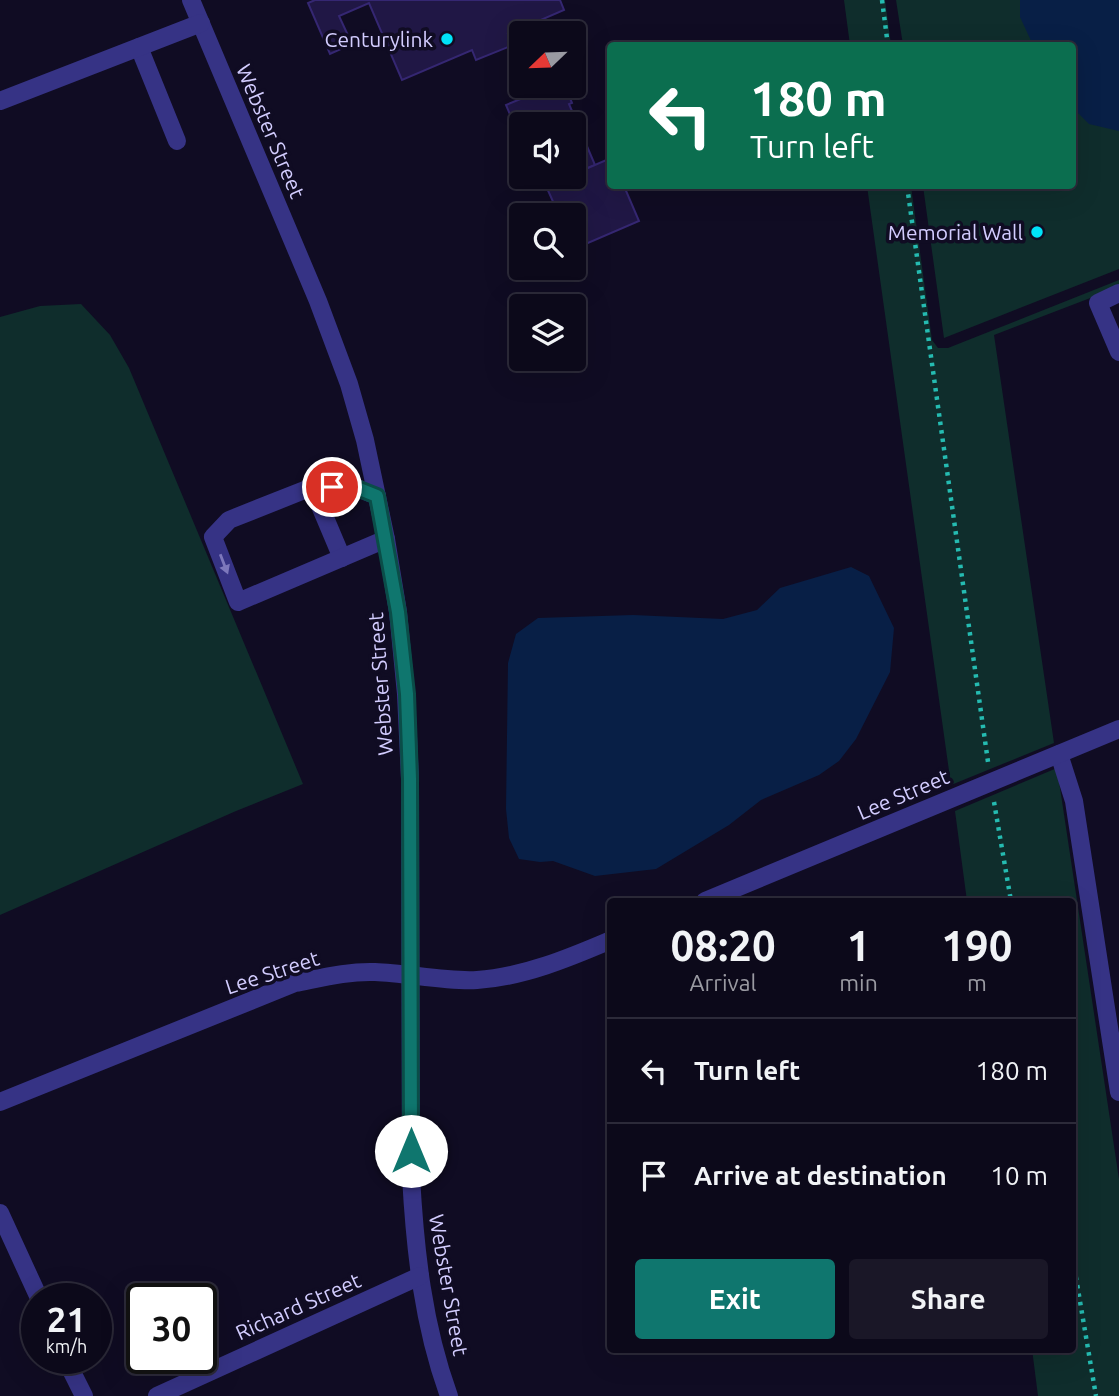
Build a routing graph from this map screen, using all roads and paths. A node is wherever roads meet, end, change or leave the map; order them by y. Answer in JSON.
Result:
{"nodes":[{"id":1,"x":191,"y":0,"type":"edge"},
{"id":2,"x":881,"y":0,"type":"edge"},
{"id":3,"x":201,"y":23,"type":"junction"},
{"id":4,"x":887,"y":42,"type":"edge"},
{"id":5,"x":139,"y":47,"type":"junction"},
{"id":6,"x":0,"y":101,"type":"edge"},
{"id":7,"x":177,"y":141,"type":"dead end"},
{"id":8,"x":907,"y":189,"type":"edge"},
{"id":9,"x":1119,"y":293,"type":"edge"},
{"id":10,"x":1119,"y":352,"type":"edge"},
{"id":11,"x":312,"y":487,"type":"junction"},
{"id":12,"x":377,"y":496,"type":"junction"},
{"id":13,"x":386,"y":539,"type":"junction"},
{"id":14,"x":342,"y":558,"type":"junction"},
{"id":15,"x":1119,"y":729,"type":"edge"},
{"id":16,"x":1059,"y":754,"type":"junction"},
{"id":17,"x":991,"y":782,"type":"junction"},
{"id":18,"x":734,"y":896,"type":"edge"},
{"id":19,"x":1010,"y":898,"type":"edge"},
{"id":20,"x":607,"y":948,"type":"edge"},
{"id":21,"x":410,"y":975,"type":"junction"},
{"id":22,"x":1119,"y":1092,"type":"edge"},
{"id":23,"x":0,"y":1101,"type":"edge"},
{"id":24,"x":0,"y":1213,"type":"edge"},
{"id":25,"x":419,"y":1276,"type":"junction"},
{"id":26,"x":1076,"y":1278,"type":"edge"},
{"id":27,"x":31,"y":1283,"type":"edge"},
{"id":28,"x":73,"y":1374,"type":"edge"},
{"id":29,"x":84,"y":1396,"type":"edge"},
{"id":30,"x":157,"y":1396,"type":"edge"},
{"id":31,"x":449,"y":1396,"type":"edge"},
{"id":32,"x":1096,"y":1396,"type":"edge"}],
"edges":[{"from":1,"to":3,"type":"street","name":"Webster Street"},
{"from":2,"to":4,"type":"path"},
{"from":3,"to":5,"type":"street"},
{"from":3,"to":12,"type":"street","name":"Webster Street"},
{"from":5,"to":6,"type":"street"},
{"from":5,"to":7,"type":"street"},
{"from":8,"to":17,"type":"path"},
{"from":9,"to":10,"type":"street"},
{"from":11,"to":12,"type":"street"},
{"from":11,"to":14,"type":"street"},
{"from":11,"to":14,"type":"street","one_way":true},
{"from":12,"to":13,"type":"street","name":"Webster Street"},
{"from":13,"to":14,"type":"street"},
{"from":13,"to":21,"type":"street","name":"Webster Street"},
{"from":15,"to":16,"type":"street","name":"Lee Street"},
{"from":16,"to":17,"type":"street","name":"Lee Street"},
{"from":16,"to":22,"type":"street"},
{"from":17,"to":18,"type":"street","name":"Lee Street"},
{"from":17,"to":19,"type":"path"},
{"from":20,"to":21,"type":"street","name":"Lee Street"},
{"from":21,"to":23,"type":"street","name":"Lee Street"},
{"from":21,"to":25,"type":"street","name":"Webster Street"},
{"from":24,"to":27,"type":"street"},
{"from":25,"to":30,"type":"street","name":"Richard Street"},
{"from":25,"to":31,"type":"street","name":"Webster Street"},
{"from":26,"to":32,"type":"path"},
{"from":28,"to":29,"type":"street"}]}
